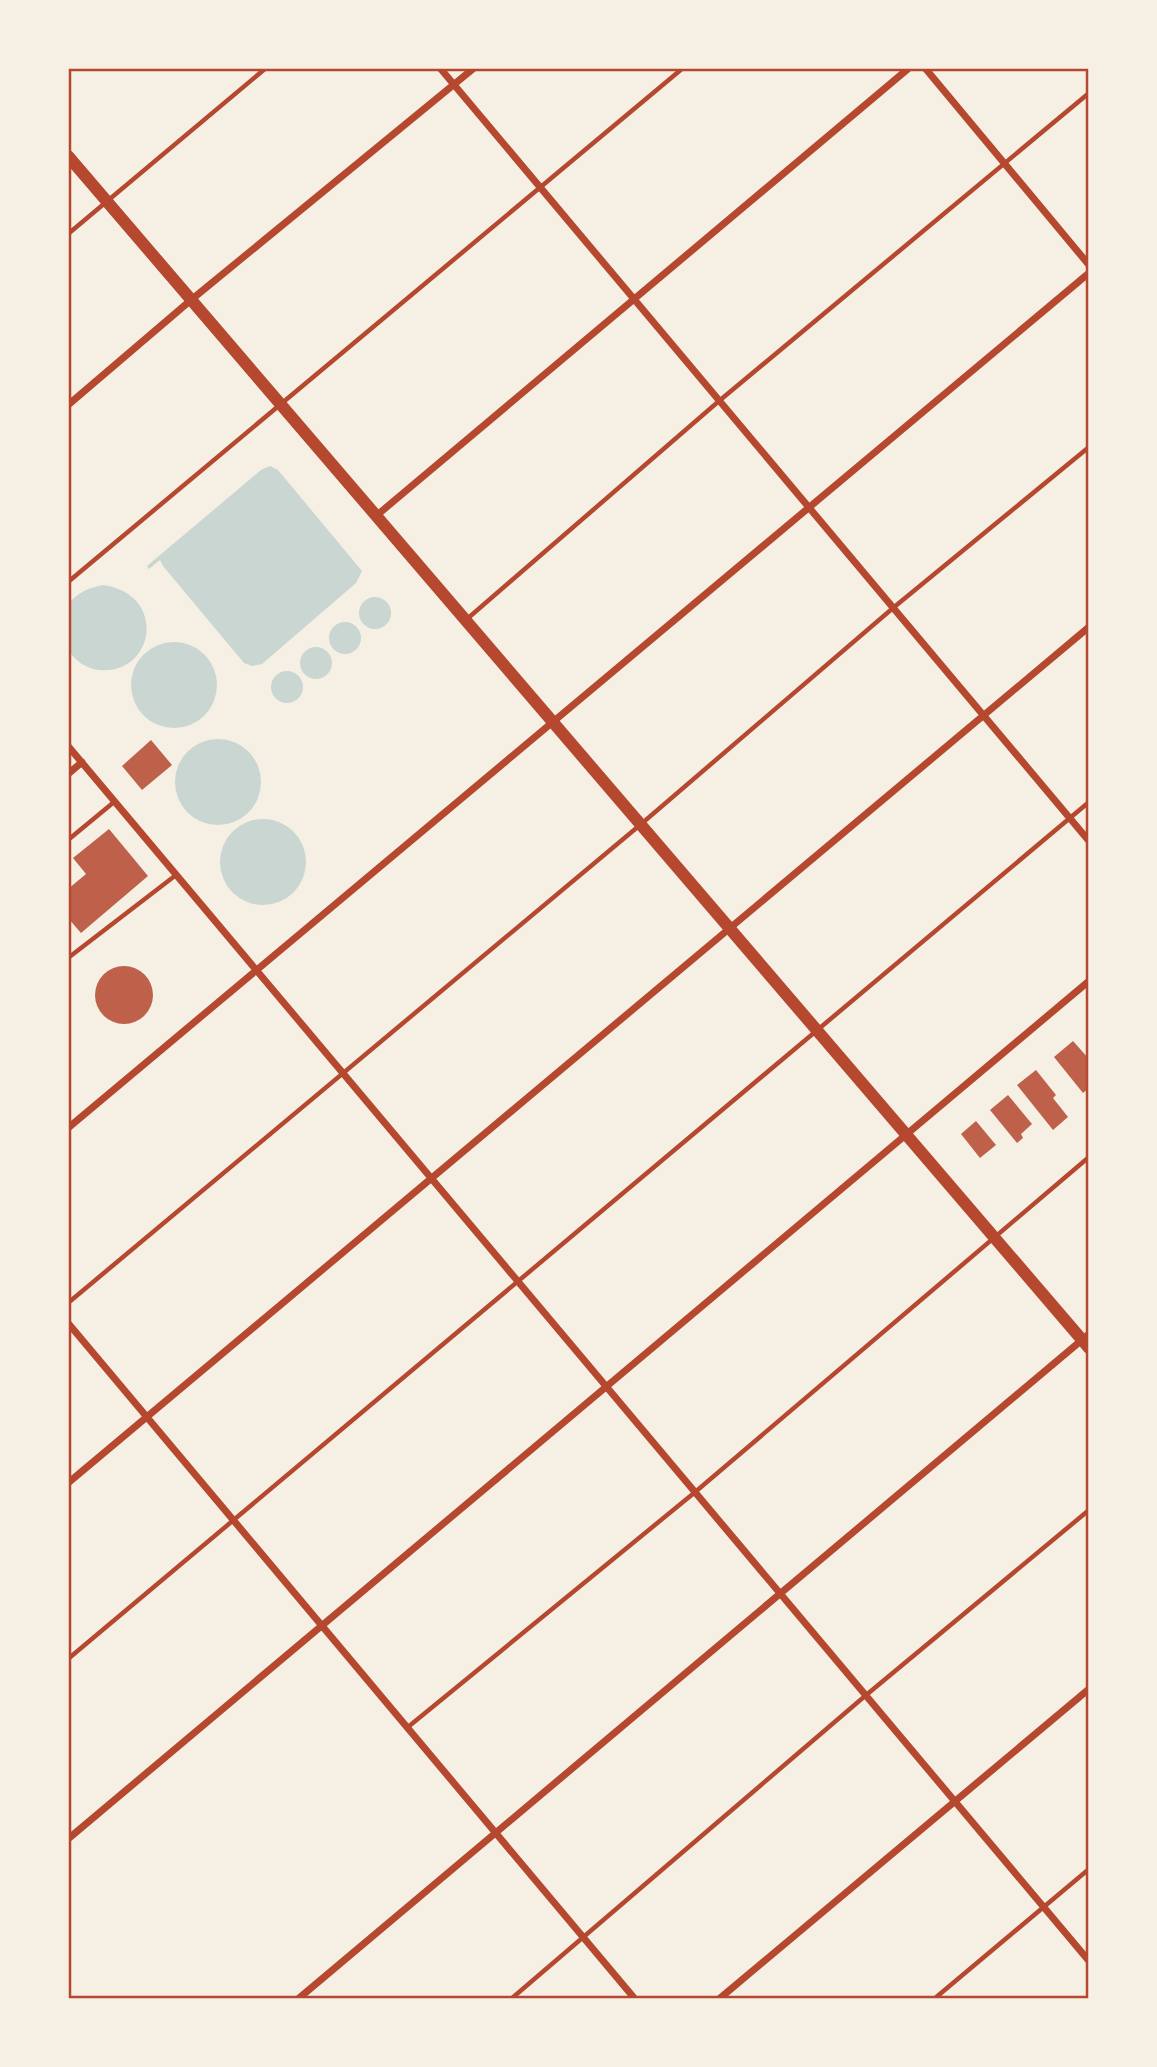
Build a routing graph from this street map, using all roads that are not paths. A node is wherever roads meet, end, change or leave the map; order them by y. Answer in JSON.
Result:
{"nodes":[{"id":1,"x":267,"y":68,"type":"edge"},
{"id":2,"x":440,"y":68,"type":"edge"},
{"id":3,"x":474,"y":68,"type":"edge"},
{"id":4,"x":683,"y":68,"type":"edge"},
{"id":5,"x":909,"y":68,"type":"edge"},
{"id":6,"x":925,"y":68,"type":"edge"},
{"id":7,"x":454,"y":85,"type":"junction"},
{"id":8,"x":1089,"y":93,"type":"edge"},
{"id":9,"x":68,"y":156,"type":"edge"},
{"id":10,"x":1004,"y":163,"type":"junction"},
{"id":11,"x":540,"y":188,"type":"junction"},
{"id":12,"x":107,"y":202,"type":"junction"},
{"id":13,"x":68,"y":234,"type":"edge"},
{"id":14,"x":1089,"y":265,"type":"edge"},
{"id":15,"x":1089,"y":273,"type":"edge"},
{"id":16,"x":633,"y":299,"type":"junction"},
{"id":17,"x":191,"y":300,"type":"junction"},
{"id":18,"x":719,"y":401,"type":"junction"},
{"id":19,"x":68,"y":405,"type":"edge"},
{"id":20,"x":281,"y":405,"type":"junction"},
{"id":21,"x":1089,"y":447,"type":"edge"},
{"id":22,"x":809,"y":508,"type":"junction"},
{"id":23,"x":376,"y":516,"type":"junction"},
{"id":24,"x":68,"y":582,"type":"edge"},
{"id":25,"x":893,"y":608,"type":"junction"},
{"id":26,"x":466,"y":620,"type":"junction"},
{"id":27,"x":1089,"y":627,"type":"edge"},
{"id":28,"x":984,"y":716,"type":"junction"},
{"id":29,"x":553,"y":723,"type":"junction"},
{"id":30,"x":68,"y":746,"type":"edge"},
{"id":31,"x":82,"y":762,"type":"junction"},
{"id":32,"x":68,"y":774,"type":"edge"},
{"id":33,"x":114,"y":802,"type":"junction"},
{"id":34,"x":1089,"y":802,"type":"edge"},
{"id":35,"x":1070,"y":818,"type":"junction"},
{"id":36,"x":640,"y":825,"type":"junction"},
{"id":37,"x":68,"y":840,"type":"edge"},
{"id":38,"x":1089,"y":841,"type":"edge"},
{"id":39,"x":177,"y":874,"type":"junction"},
{"id":40,"x":730,"y":929,"type":"junction"},
{"id":41,"x":68,"y":958,"type":"edge"},
{"id":42,"x":257,"y":969,"type":"junction"},
{"id":43,"x":1089,"y":981,"type":"edge"},
{"id":44,"x":817,"y":1031,"type":"junction"},
{"id":45,"x":343,"y":1073,"type":"junction"},
{"id":46,"x":68,"y":1128,"type":"edge"},
{"id":47,"x":905,"y":1134,"type":"junction"},
{"id":48,"x":1089,"y":1157,"type":"edge"},
{"id":49,"x":432,"y":1179,"type":"junction"},
{"id":50,"x":994,"y":1238,"type":"junction"},
{"id":51,"x":517,"y":1282,"type":"junction"},
{"id":52,"x":68,"y":1303,"type":"edge"},
{"id":53,"x":68,"y":1323,"type":"edge"},
{"id":54,"x":1086,"y":1341,"type":"edge"},
{"id":55,"x":605,"y":1387,"type":"junction"},
{"id":56,"x":147,"y":1417,"type":"junction"},
{"id":57,"x":68,"y":1483,"type":"edge"},
{"id":58,"x":694,"y":1493,"type":"junction"},
{"id":59,"x":1089,"y":1510,"type":"edge"},
{"id":60,"x":234,"y":1521,"type":"junction"},
{"id":61,"x":780,"y":1594,"type":"junction"},
{"id":62,"x":321,"y":1625,"type":"junction"},
{"id":63,"x":68,"y":1659,"type":"edge"},
{"id":64,"x":1089,"y":1689,"type":"edge"},
{"id":65,"x":865,"y":1696,"type":"junction"},
{"id":66,"x":407,"y":1727,"type":"junction"},
{"id":67,"x":954,"y":1801,"type":"junction"},
{"id":68,"x":496,"y":1833,"type":"junction"},
{"id":69,"x":68,"y":1839,"type":"edge"},
{"id":70,"x":1089,"y":1869,"type":"edge"},
{"id":71,"x":1044,"y":1908,"type":"junction"},
{"id":72,"x":584,"y":1938,"type":"junction"},
{"id":73,"x":1089,"y":1961,"type":"edge"},
{"id":74,"x":298,"y":1999,"type":"edge"},
{"id":75,"x":511,"y":1999,"type":"edge"},
{"id":76,"x":635,"y":1999,"type":"edge"},
{"id":77,"x":719,"y":1999,"type":"edge"},
{"id":78,"x":934,"y":1999,"type":"edge"}],
"edges":[{"from":1,"to":12,"type":"lane"},
{"from":2,"to":7,"type":"street"},
{"from":3,"to":7,"type":"street"},
{"from":4,"to":11,"type":"lane"},
{"from":5,"to":16,"type":"street"},
{"from":6,"to":10,"type":"street"},
{"from":7,"to":11,"type":"street"},
{"from":7,"to":17,"type":"street"},
{"from":8,"to":10,"type":"lane"},
{"from":9,"to":12,"type":"main road"},
{"from":10,"to":14,"type":"street"},
{"from":10,"to":18,"type":"lane"},
{"from":11,"to":16,"type":"street"},
{"from":11,"to":20,"type":"lane"},
{"from":12,"to":13,"type":"lane"},
{"from":12,"to":17,"type":"main road"},
{"from":15,"to":22,"type":"street"},
{"from":16,"to":18,"type":"street"},
{"from":16,"to":23,"type":"street"},
{"from":17,"to":19,"type":"street"},
{"from":17,"to":20,"type":"main road"},
{"from":18,"to":22,"type":"street"},
{"from":18,"to":26,"type":"lane"},
{"from":20,"to":23,"type":"main road"},
{"from":20,"to":24,"type":"lane"},
{"from":21,"to":25,"type":"lane"},
{"from":22,"to":25,"type":"street"},
{"from":22,"to":29,"type":"street"},
{"from":23,"to":26,"type":"main road"},
{"from":25,"to":28,"type":"street"},
{"from":25,"to":36,"type":"lane"},
{"from":26,"to":29,"type":"main road"},
{"from":27,"to":28,"type":"street"},
{"from":28,"to":35,"type":"street"},
{"from":28,"to":40,"type":"street"},
{"from":29,"to":36,"type":"main road"},
{"from":29,"to":42,"type":"street"},
{"from":30,"to":31,"type":"street"},
{"from":31,"to":32,"type":"street"},
{"from":31,"to":33,"type":"street"},
{"from":33,"to":37,"type":"lane"},
{"from":33,"to":39,"type":"street"},
{"from":34,"to":35,"type":"lane"},
{"from":35,"to":38,"type":"street"},
{"from":35,"to":44,"type":"lane"},
{"from":36,"to":40,"type":"main road"},
{"from":36,"to":45,"type":"lane"},
{"from":39,"to":41,"type":"lane"},
{"from":39,"to":42,"type":"street"},
{"from":40,"to":44,"type":"main road"},
{"from":40,"to":49,"type":"street"},
{"from":42,"to":45,"type":"street"},
{"from":42,"to":46,"type":"street"},
{"from":43,"to":47,"type":"street"},
{"from":44,"to":47,"type":"main road"},
{"from":44,"to":51,"type":"lane"},
{"from":45,"to":49,"type":"street"},
{"from":45,"to":52,"type":"lane"},
{"from":47,"to":50,"type":"main road"},
{"from":47,"to":55,"type":"street"},
{"from":48,"to":50,"type":"lane"},
{"from":49,"to":51,"type":"street"},
{"from":49,"to":56,"type":"street"},
{"from":50,"to":54,"type":"main road"},
{"from":50,"to":58,"type":"lane"},
{"from":51,"to":55,"type":"street"},
{"from":51,"to":60,"type":"lane"},
{"from":53,"to":56,"type":"street"},
{"from":54,"to":61,"type":"street"},
{"from":55,"to":58,"type":"street"},
{"from":55,"to":62,"type":"street"},
{"from":56,"to":57,"type":"street"},
{"from":56,"to":60,"type":"street"},
{"from":58,"to":61,"type":"street"},
{"from":58,"to":66,"type":"lane"},
{"from":59,"to":65,"type":"lane"},
{"from":60,"to":62,"type":"street"},
{"from":60,"to":63,"type":"lane"},
{"from":61,"to":65,"type":"street"},
{"from":61,"to":68,"type":"street"},
{"from":62,"to":66,"type":"street"},
{"from":62,"to":69,"type":"street"},
{"from":64,"to":67,"type":"street"},
{"from":65,"to":67,"type":"street"},
{"from":65,"to":72,"type":"lane"},
{"from":66,"to":68,"type":"street"},
{"from":67,"to":71,"type":"street"},
{"from":67,"to":77,"type":"street"},
{"from":68,"to":72,"type":"street"},
{"from":68,"to":74,"type":"street"},
{"from":70,"to":71,"type":"lane"},
{"from":71,"to":73,"type":"street"},
{"from":71,"to":78,"type":"lane"},
{"from":72,"to":75,"type":"lane"},
{"from":72,"to":76,"type":"street"}]}
